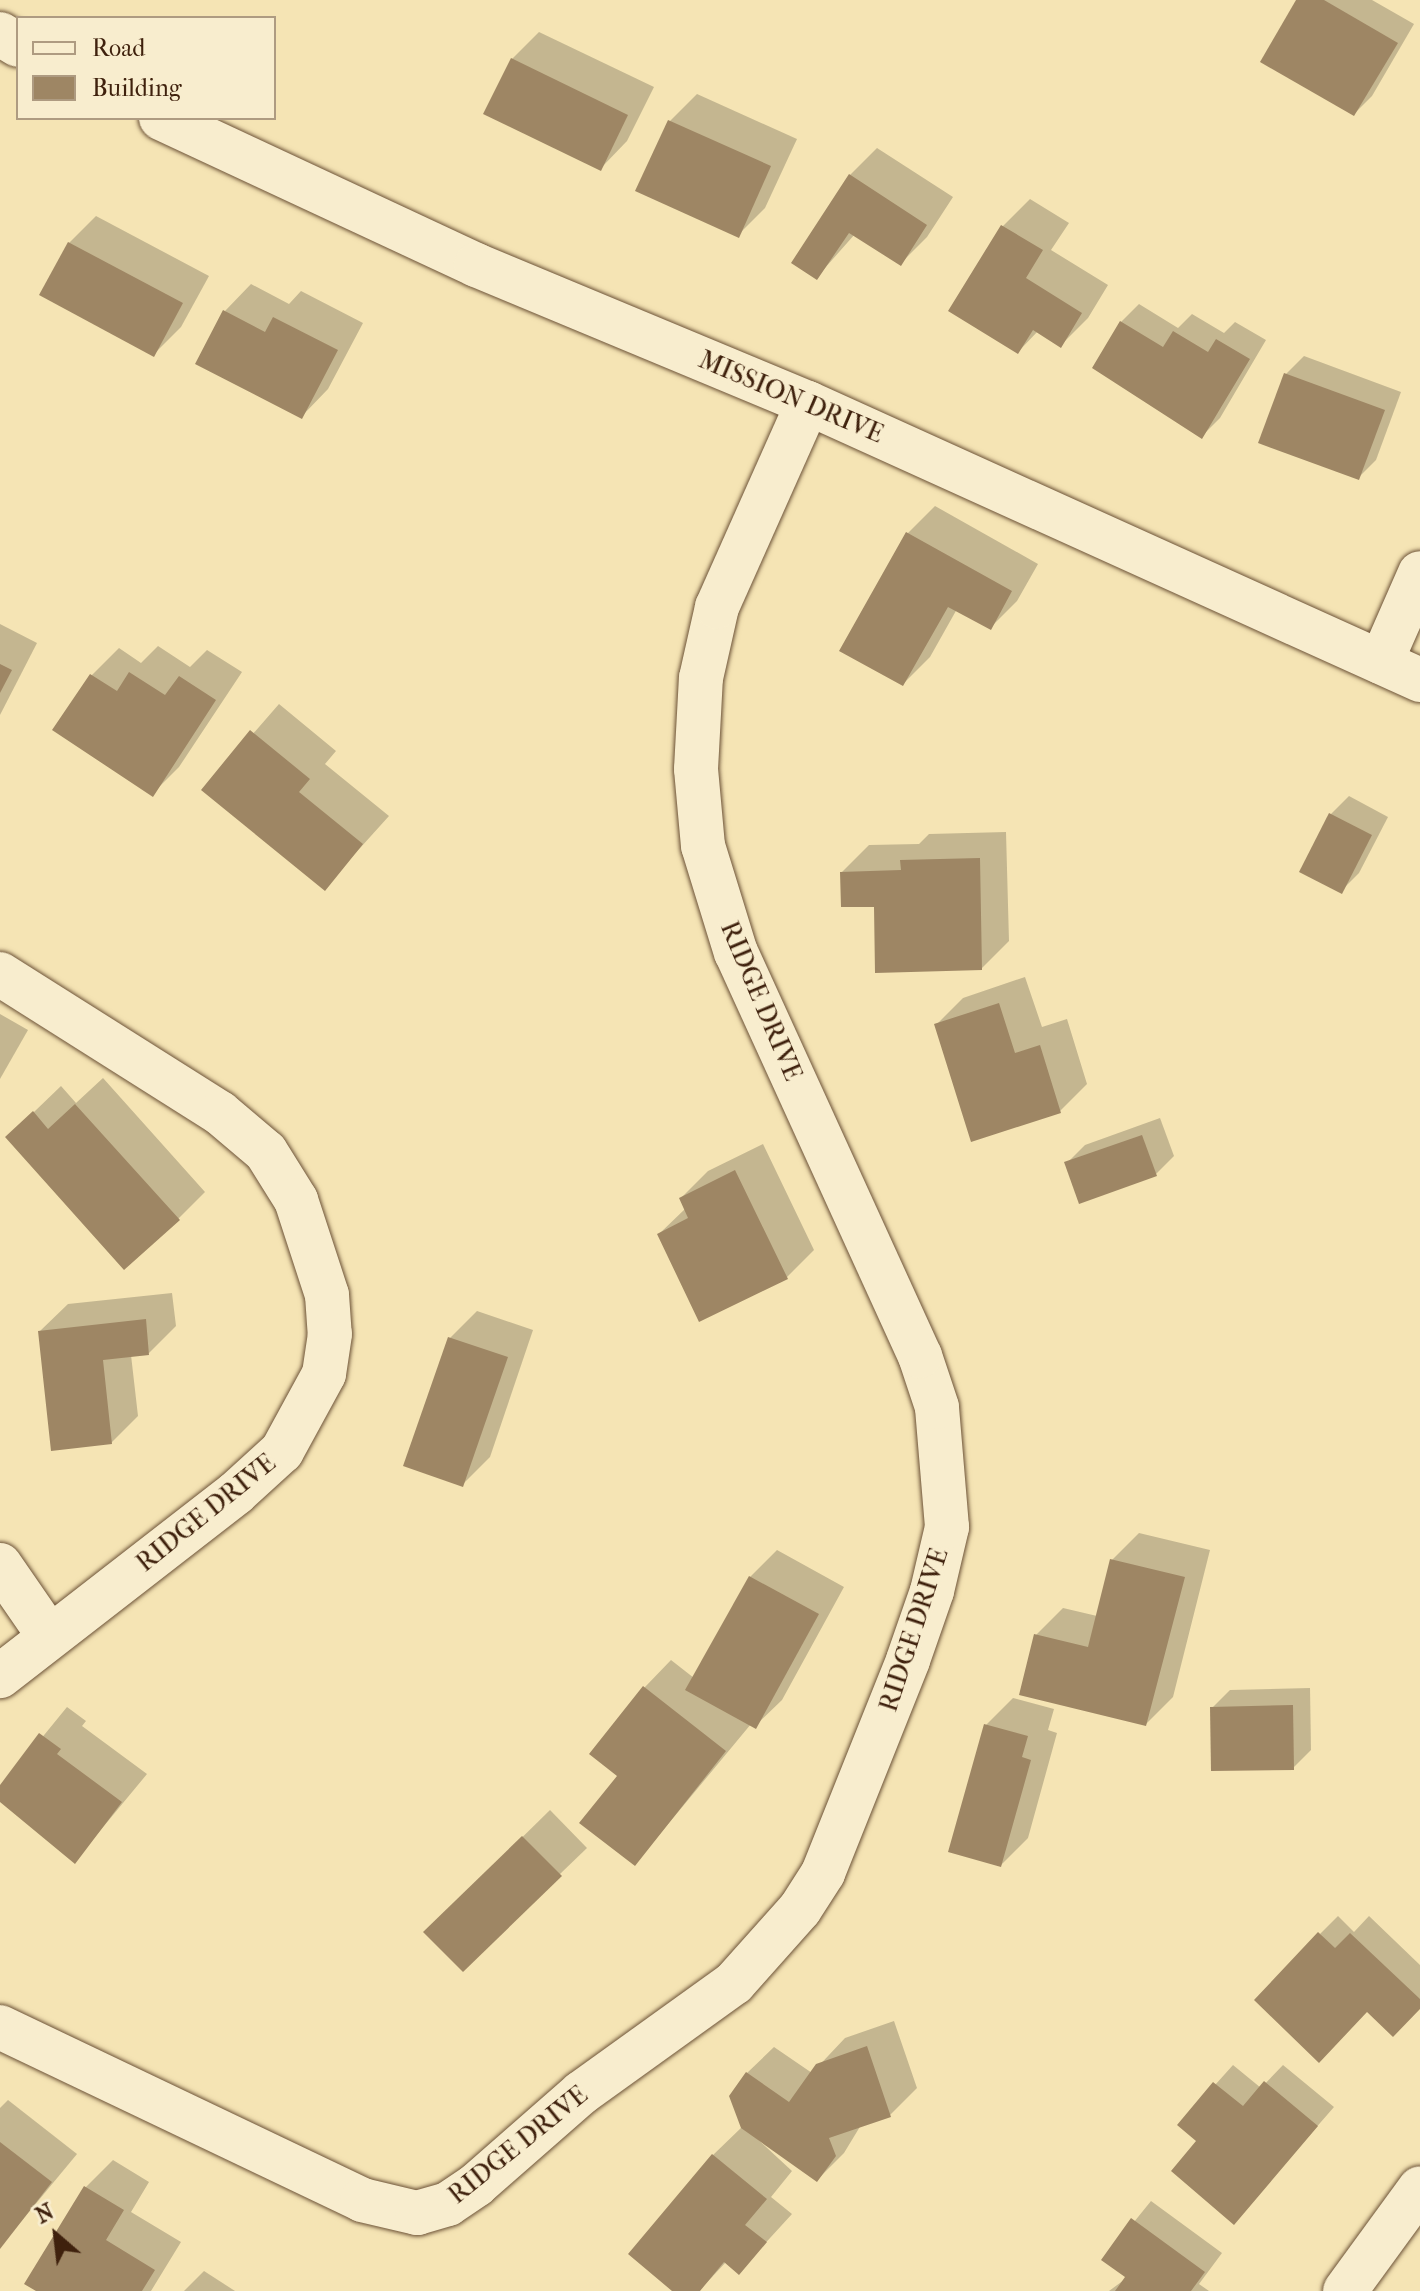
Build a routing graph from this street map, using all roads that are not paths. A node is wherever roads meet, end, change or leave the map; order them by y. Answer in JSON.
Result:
{"nodes":[{"id":1,"x":165,"y":120,"type":"edge"},
{"id":2,"x":808,"y":403,"type":"junction"},
{"id":3,"x":1420,"y":573,"type":"edge"},
{"id":4,"x":1381,"y":662,"type":"junction"},
{"id":5,"x":1420,"y":680,"type":"edge"},
{"id":6,"x":0,"y":974,"type":"edge"},
{"id":7,"x":0,"y":1565,"type":"edge"},
{"id":8,"x":49,"y":1636,"type":"junction"},
{"id":9,"x":0,"y":1676,"type":"edge"},
{"id":10,"x":0,"y":2027,"type":"edge"},
{"id":11,"x":1420,"y":2188,"type":"edge"},
{"id":12,"x":1345,"y":2291,"type":"edge"}],
"edges":[{"from":1,"to":2,"type":"street","name":"MISSION DRIVE"},
{"from":2,"to":4,"type":"street","name":"MISSION DRIVE"},
{"from":2,"to":10,"type":"street","name":"RIDGE DRIVE"},
{"from":3,"to":4,"type":"street"},
{"from":4,"to":5,"type":"street","name":"MISSION DRIVE"},
{"from":6,"to":8,"type":"street","name":"RIDGE DRIVE"},
{"from":7,"to":8,"type":"street"},
{"from":8,"to":9,"type":"street","name":"RIDGE DRIVE"},
{"from":11,"to":12,"type":"street"}]}
